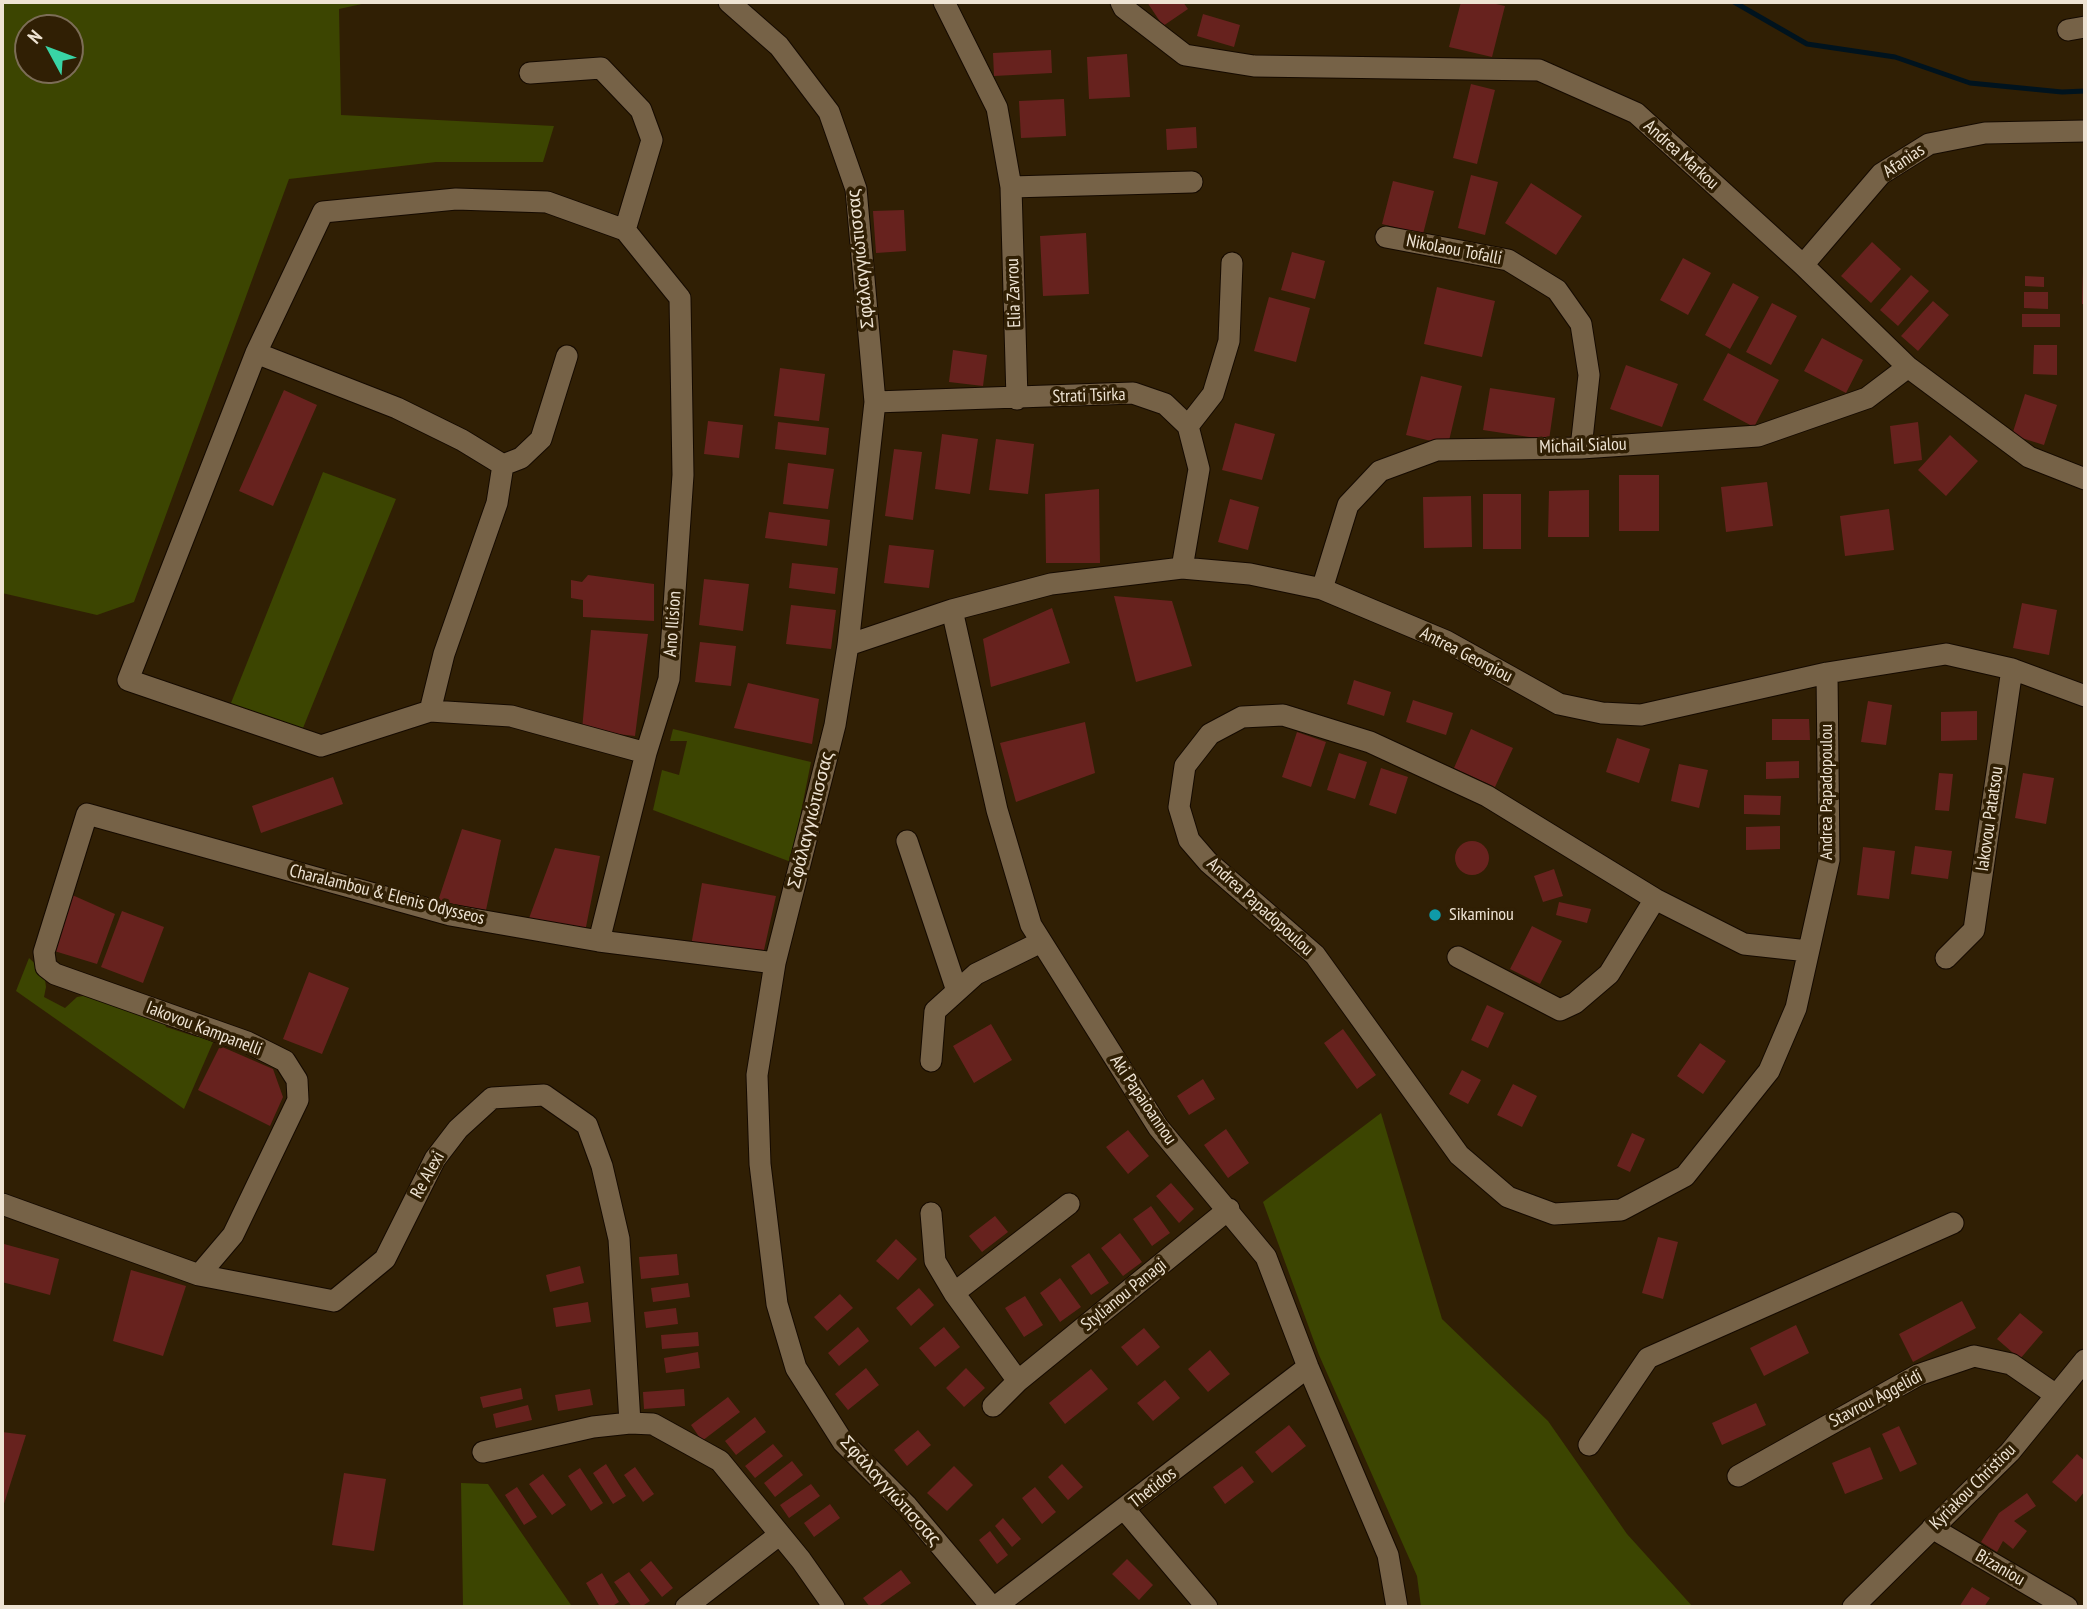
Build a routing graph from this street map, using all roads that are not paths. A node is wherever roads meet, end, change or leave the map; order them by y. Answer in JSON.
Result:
{"nodes":[{"id":1,"x":729,"y":2,"type":"edge"},
{"id":2,"x":944,"y":2,"type":"edge"},
{"id":3,"x":1121,"y":2,"type":"edge"},
{"id":4,"x":530,"y":73,"type":"dead end"},
{"id":5,"x":2085,"y":131,"type":"edge"},
{"id":6,"x":1192,"y":182,"type":"dead end"},
{"id":7,"x":1011,"y":187,"type":"junction"},
{"id":8,"x":625,"y":230,"type":"junction"},
{"id":9,"x":1386,"y":237,"type":"dead end"},
{"id":10,"x":1232,"y":263,"type":"dead end"},
{"id":11,"x":1803,"y":265,"type":"junction"},
{"id":12,"x":256,"y":353,"type":"junction"},
{"id":13,"x":567,"y":356,"type":"dead end"},
{"id":14,"x":1908,"y":367,"type":"junction"},
{"id":15,"x":1017,"y":399,"type":"junction"},
{"id":16,"x":875,"y":402,"type":"junction"},
{"id":17,"x":1188,"y":426,"type":"junction"},
{"id":18,"x":1581,"y":448,"type":"junction"},
{"id":19,"x":503,"y":465,"type":"junction"},
{"id":20,"x":2085,"y":479,"type":"edge"},
{"id":21,"x":1182,"y":568,"type":"junction"},
{"id":22,"x":1322,"y":589,"type":"junction"},
{"id":23,"x":952,"y":610,"type":"junction"},
{"id":24,"x":848,"y":645,"type":"junction"},
{"id":25,"x":2012,"y":669,"type":"junction"},
{"id":26,"x":1828,"y":673,"type":"junction"},
{"id":27,"x":2085,"y":695,"type":"edge"},
{"id":28,"x":430,"y":711,"type":"junction"},
{"id":29,"x":646,"y":753,"type":"junction"},
{"id":30,"x":907,"y":841,"type":"dead end"},
{"id":31,"x":1655,"y":899,"type":"junction"},
{"id":32,"x":599,"y":941,"type":"junction"},
{"id":33,"x":1041,"y":942,"type":"junction"},
{"id":34,"x":1808,"y":951,"type":"junction"},
{"id":35,"x":1458,"y":957,"type":"dead end"},
{"id":36,"x":1947,"y":958,"type":"dead end"},
{"id":37,"x":775,"y":963,"type":"junction"},
{"id":38,"x":49,"y":971,"type":"joint"},
{"id":39,"x":957,"y":991,"type":"junction"},
{"id":40,"x":931,"y":1061,"type":"dead end"},
{"id":41,"x":2,"y":1204,"type":"edge"},
{"id":42,"x":1069,"y":1204,"type":"dead end"},
{"id":43,"x":1229,"y":1209,"type":"junction"},
{"id":44,"x":932,"y":1213,"type":"dead end"},
{"id":45,"x":1954,"y":1223,"type":"dead end"},
{"id":46,"x":199,"y":1275,"type":"junction"},
{"id":47,"x":954,"y":1293,"type":"junction"},
{"id":48,"x":2085,"y":1360,"type":"edge"},
{"id":49,"x":1308,"y":1367,"type":"junction"},
{"id":50,"x":1018,"y":1381,"type":"junction"},
{"id":51,"x":2056,"y":1395,"type":"junction"},
{"id":52,"x":993,"y":1406,"type":"dead end"},
{"id":53,"x":631,"y":1423,"type":"junction"},
{"id":54,"x":1589,"y":1445,"type":"dead end"},
{"id":55,"x":483,"y":1452,"type":"dead end"},
{"id":56,"x":1738,"y":1476,"type":"dead end"},
{"id":57,"x":1125,"y":1510,"type":"junction"},
{"id":58,"x":1932,"y":1528,"type":"junction"},
{"id":59,"x":779,"y":1535,"type":"junction"},
{"id":60,"x":686,"y":1607,"type":"edge"},
{"id":61,"x":834,"y":1607,"type":"edge"},
{"id":62,"x":994,"y":1607,"type":"edge"},
{"id":63,"x":1207,"y":1607,"type":"edge"},
{"id":64,"x":1397,"y":1607,"type":"edge"},
{"id":65,"x":1853,"y":1607,"type":"edge"},
{"id":66,"x":2067,"y":1607,"type":"edge"}],
"edges":[{"from":1,"to":16,"type":"street","name":"Σφάλαγγιώτισσας"},
{"from":2,"to":7,"type":"street","name":"Elia Zavrou"},
{"from":3,"to":11,"type":"street","name":"Andrea Markou"},
{"from":4,"to":8,"type":"street"},
{"from":5,"to":11,"type":"street","name":"Afanias"},
{"from":6,"to":7,"type":"street"},
{"from":7,"to":15,"type":"street","name":"Elia Zavrou"},
{"from":8,"to":12,"type":"street"},
{"from":8,"to":29,"type":"street","name":"Ano Ilision"},
{"from":9,"to":18,"type":"street","name":"Nikolaou Tofalli"},
{"from":10,"to":17,"type":"street"},
{"from":11,"to":14,"type":"street","name":"Andrea Markou"},
{"from":12,"to":19,"type":"street"},
{"from":12,"to":28,"type":"street"},
{"from":13,"to":19,"type":"street"},
{"from":14,"to":18,"type":"street","name":"Michail Sialou"},
{"from":14,"to":20,"type":"street","name":"Andrea Markou"},
{"from":15,"to":16,"type":"street","name":"Strati Tsirka"},
{"from":15,"to":17,"type":"street","name":"Strati Tsirka"},
{"from":16,"to":24,"type":"street","name":"Σφάλαγγιώτισσας"},
{"from":17,"to":21,"type":"street"},
{"from":18,"to":22,"type":"street","name":"Michail Sialou"},
{"from":19,"to":28,"type":"street"},
{"from":21,"to":22,"type":"street","name":"Antrea Georgiou"},
{"from":21,"to":23,"type":"street","name":"Antrea Georgiou"},
{"from":22,"to":26,"type":"street","name":"Antrea Georgiou"},
{"from":23,"to":24,"type":"street","name":"Antrea Georgiou"},
{"from":23,"to":33,"type":"street","name":"Aki Papaioannou"},
{"from":24,"to":37,"type":"street","name":"Σφάλαγγιώτισσας"},
{"from":25,"to":26,"type":"street","name":"Antrea Georgiou"},
{"from":25,"to":27,"type":"street","name":"Antrea Georgiou"},
{"from":25,"to":36,"type":"street","name":"Iakovou Patatsou"},
{"from":26,"to":34,"type":"street","name":"Andrea Papadopoulou"},
{"from":28,"to":29,"type":"street"},
{"from":29,"to":32,"type":"street","name":"Ano Ilision"},
{"from":30,"to":39,"type":"street"},
{"from":31,"to":34,"type":"street","name":"Andrea Papadopoulou"},
{"from":31,"to":34,"type":"street","name":"Andrea Papadopoulou"},
{"from":31,"to":35,"type":"street"},
{"from":32,"to":37,"type":"street","name":"Charalambou & Elenis Odysseos"},
{"from":32,"to":38,"type":"street","name":"Charalambou & Elenis Odysseos"},
{"from":33,"to":39,"type":"street"},
{"from":33,"to":43,"type":"street","name":"Aki Papaioannou"},
{"from":37,"to":62,"type":"street","name":"Σφάλαγγιώτισσας"},
{"from":38,"to":46,"type":"street","name":"Iakovou Kampanelli"},
{"from":39,"to":40,"type":"street"},
{"from":41,"to":46,"type":"street","name":"Re Alexi"},
{"from":42,"to":47,"type":"street"},
{"from":43,"to":49,"type":"street","name":"Aki Papaioannou"},
{"from":43,"to":50,"type":"street","name":"Stylianou Panagi"},
{"from":44,"to":47,"type":"street"},
{"from":45,"to":54,"type":"street"},
{"from":46,"to":53,"type":"street","name":"Re Alexi"},
{"from":47,"to":50,"type":"street"},
{"from":48,"to":51,"type":"street","name":"Kyriakou Christiou"},
{"from":49,"to":57,"type":"street","name":"Thetidos"},
{"from":49,"to":64,"type":"street","name":"Aki Papaioannou"},
{"from":50,"to":52,"type":"street","name":"Stylianou Panagi"},
{"from":51,"to":56,"type":"street","name":"Stavrou Aggelidi"},
{"from":51,"to":58,"type":"street","name":"Kyriakou Christiou"},
{"from":53,"to":55,"type":"street"},
{"from":53,"to":59,"type":"street"},
{"from":57,"to":62,"type":"street","name":"Thetidos"},
{"from":57,"to":63,"type":"street"},
{"from":58,"to":65,"type":"street","name":"Kyriakou Christiou"},
{"from":58,"to":66,"type":"street","name":"Bizaniou"},
{"from":59,"to":60,"type":"street"},
{"from":59,"to":61,"type":"street"}]}
